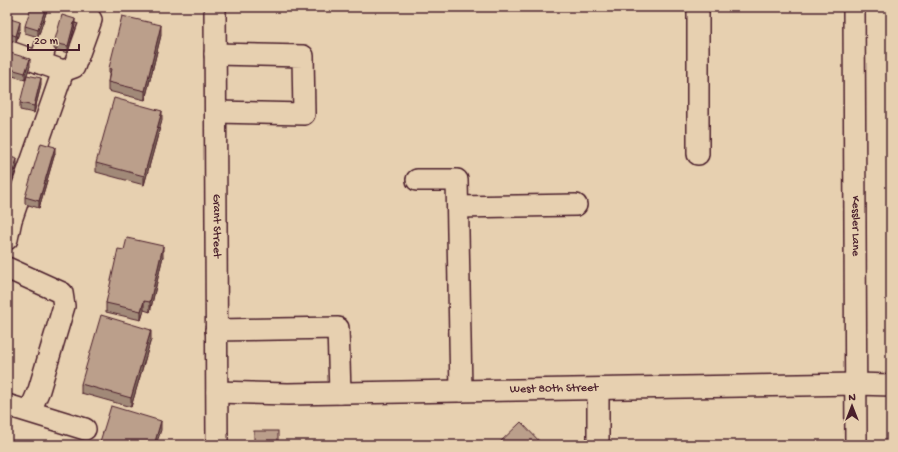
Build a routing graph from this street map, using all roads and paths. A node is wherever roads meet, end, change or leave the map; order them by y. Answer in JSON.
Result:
{"nodes":[{"id":1,"x":215,"y":7,"type":"edge"},
{"id":2,"x":698,"y":7,"type":"edge"},
{"id":3,"x":854,"y":7,"type":"edge"},
{"id":4,"x":7,"y":51,"type":"edge"},
{"id":5,"x":216,"y":54,"type":"junction"},
{"id":6,"x":40,"y":62,"type":"junction"},
{"id":7,"x":63,"y":71,"type":"junction"},
{"id":8,"x":216,"y":112,"type":"junction"},
{"id":9,"x":698,"y":154,"type":"dead end"},
{"id":10,"x":417,"y":180,"type":"dead end"},
{"id":11,"x":576,"y":205,"type":"dead end"},
{"id":12,"x":458,"y":207,"type":"junction"},
{"id":13,"x":7,"y":239,"type":"edge"},
{"id":14,"x":7,"y":268,"type":"edge"},
{"id":15,"x":216,"y":330,"type":"junction"},
{"id":16,"x":856,"y":384,"type":"junction"},
{"id":17,"x":891,"y":385,"type":"edge"},
{"id":18,"x":598,"y":389,"type":"junction"},
{"id":19,"x":462,"y":391,"type":"junction"},
{"id":20,"x":217,"y":392,"type":"junction"},
{"id":21,"x":340,"y":393,"type":"junction"},
{"id":22,"x":7,"y":405,"type":"edge"},
{"id":23,"x":30,"y":411,"type":"junction"},
{"id":24,"x":84,"y":429,"type":"dead end"},
{"id":25,"x":217,"y":445,"type":"edge"},
{"id":26,"x":598,"y":445,"type":"edge"},
{"id":27,"x":856,"y":445,"type":"edge"}],
"edges":[{"from":1,"to":5,"type":"street","name":"Grant Street"},
{"from":2,"to":9,"type":"street"},
{"from":3,"to":16,"type":"street","name":"Kessler Lane"},
{"from":4,"to":6,"type":"street"},
{"from":5,"to":8,"type":"street","name":"Grant Street"},
{"from":5,"to":8,"type":"street"},
{"from":6,"to":7,"type":"street"},
{"from":6,"to":7,"type":"street"},
{"from":7,"to":13,"type":"street"},
{"from":8,"to":15,"type":"street","name":"Grant Street"},
{"from":10,"to":12,"type":"street"},
{"from":11,"to":12,"type":"street"},
{"from":12,"to":19,"type":"street"},
{"from":14,"to":23,"type":"street"},
{"from":15,"to":20,"type":"street","name":"Grant Street"},
{"from":15,"to":21,"type":"street"},
{"from":16,"to":17,"type":"street","name":"West 80th Street"},
{"from":16,"to":18,"type":"street","name":"West 80th Street"},
{"from":16,"to":27,"type":"street","name":"Kessler Lane"},
{"from":18,"to":19,"type":"street","name":"West 80th Street"},
{"from":18,"to":26,"type":"street"},
{"from":19,"to":21,"type":"street","name":"West 80th Street"},
{"from":20,"to":21,"type":"street","name":"West 80th Street"},
{"from":20,"to":25,"type":"street","name":"Grant Street"},
{"from":22,"to":23,"type":"street"},
{"from":23,"to":24,"type":"street"}]}
